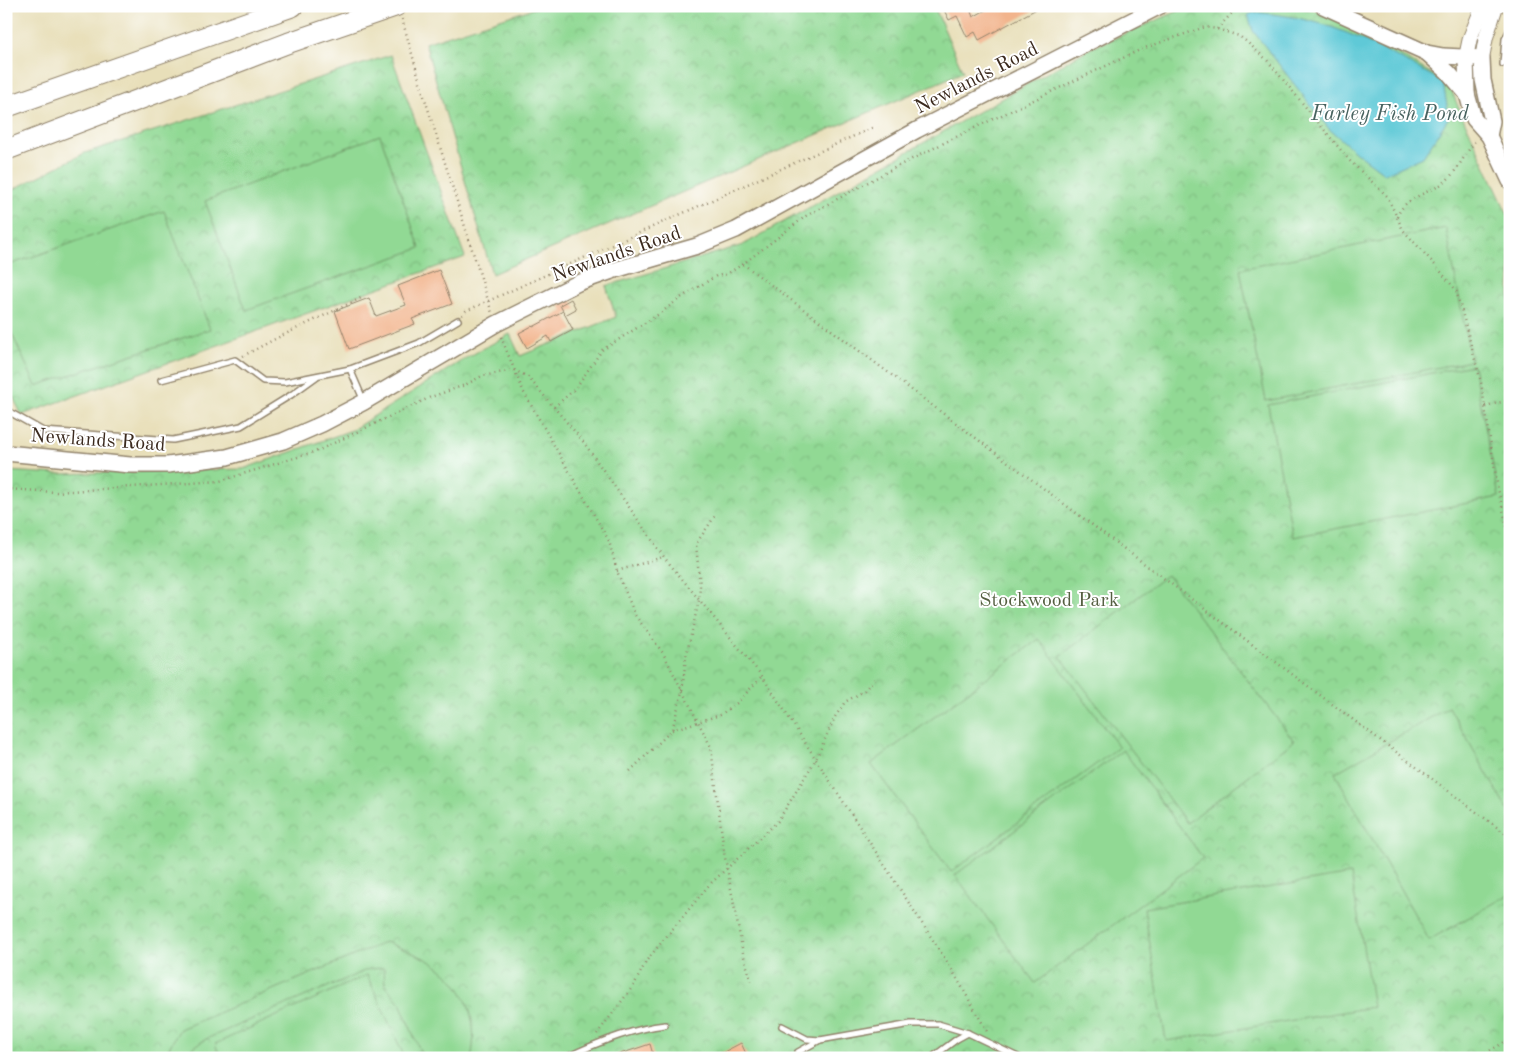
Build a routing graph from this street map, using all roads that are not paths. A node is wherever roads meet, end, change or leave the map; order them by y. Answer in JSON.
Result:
{"nodes":[{"id":1,"x":274,"y":6,"type":"edge"},
{"id":2,"x":293,"y":6,"type":"edge"},
{"id":3,"x":1160,"y":6,"type":"edge"},
{"id":4,"x":1323,"y":6,"type":"edge"},
{"id":5,"x":1482,"y":6,"type":"edge"},
{"id":6,"x":1496,"y":6,"type":"edge"},
{"id":7,"x":399,"y":12,"type":"edge"},
{"id":8,"x":1510,"y":29,"type":"edge"},
{"id":9,"x":1428,"y":53,"type":"junction"},
{"id":10,"x":1466,"y":57,"type":"junction"},
{"id":11,"x":1482,"y":58,"type":"junction"},
{"id":12,"x":1503,"y":64,"type":"dead end"},
{"id":13,"x":6,"y":93,"type":"edge"},
{"id":14,"x":1467,"y":94,"type":"junction"},
{"id":15,"x":6,"y":107,"type":"edge"},
{"id":16,"x":1484,"y":137,"type":"junction"},
{"id":17,"x":6,"y":150,"type":"edge"},
{"id":18,"x":1506,"y":164,"type":"edge"},
{"id":19,"x":1510,"y":181,"type":"edge"},
{"id":20,"x":458,"y":320,"type":"road end"},
{"id":21,"x":350,"y":369,"type":"junction"},
{"id":22,"x":316,"y":377,"type":"junction"},
{"id":23,"x":161,"y":380,"type":"dead end"},
{"id":24,"x":364,"y":402,"type":"junction"},
{"id":25,"x":6,"y":410,"type":"edge"},
{"id":26,"x":6,"y":453,"type":"edge"},
{"id":27,"x":665,"y":1025,"type":"dead end"},
{"id":28,"x":782,"y":1026,"type":"dead end"},
{"id":29,"x":968,"y":1033,"type":"junction"},
{"id":30,"x":820,"y":1040,"type":"junction"},
{"id":31,"x":798,"y":1052,"type":"dead end"},
{"id":32,"x":934,"y":1056,"type":"dead end"},
{"id":33,"x":565,"y":1058,"type":"edge"},
{"id":34,"x":1020,"y":1058,"type":"edge"}],
"edges":[{"from":1,"to":13,"type":"highway"},
{"from":2,"to":15,"type":"highway"},
{"from":3,"to":24,"type":"main road","name":"Newlands Road"},
{"from":4,"to":9,"type":"main road"},
{"from":5,"to":10,"type":"street"},
{"from":6,"to":11,"type":"street"},
{"from":7,"to":17,"type":"highway"},
{"from":8,"to":12,"type":"lane"},
{"from":9,"to":10,"type":"main road"},
{"from":9,"to":14,"type":"main road"},
{"from":10,"to":11,"type":"main road"},
{"from":10,"to":14,"type":"main road"},
{"from":11,"to":16,"type":"main road"},
{"from":14,"to":16,"type":"main road"},
{"from":16,"to":18,"type":"main road"},
{"from":18,"to":19,"type":"main road"},
{"from":20,"to":21,"type":"lane"},
{"from":21,"to":22,"type":"lane"},
{"from":21,"to":24,"type":"lane"},
{"from":22,"to":23,"type":"lane"},
{"from":22,"to":25,"type":"lane"},
{"from":24,"to":26,"type":"main road","name":"Newlands Road"},
{"from":27,"to":33,"type":"lane"},
{"from":28,"to":30,"type":"lane"},
{"from":29,"to":30,"type":"lane"},
{"from":29,"to":32,"type":"lane"},
{"from":29,"to":34,"type":"lane"},
{"from":30,"to":31,"type":"lane"}]}
